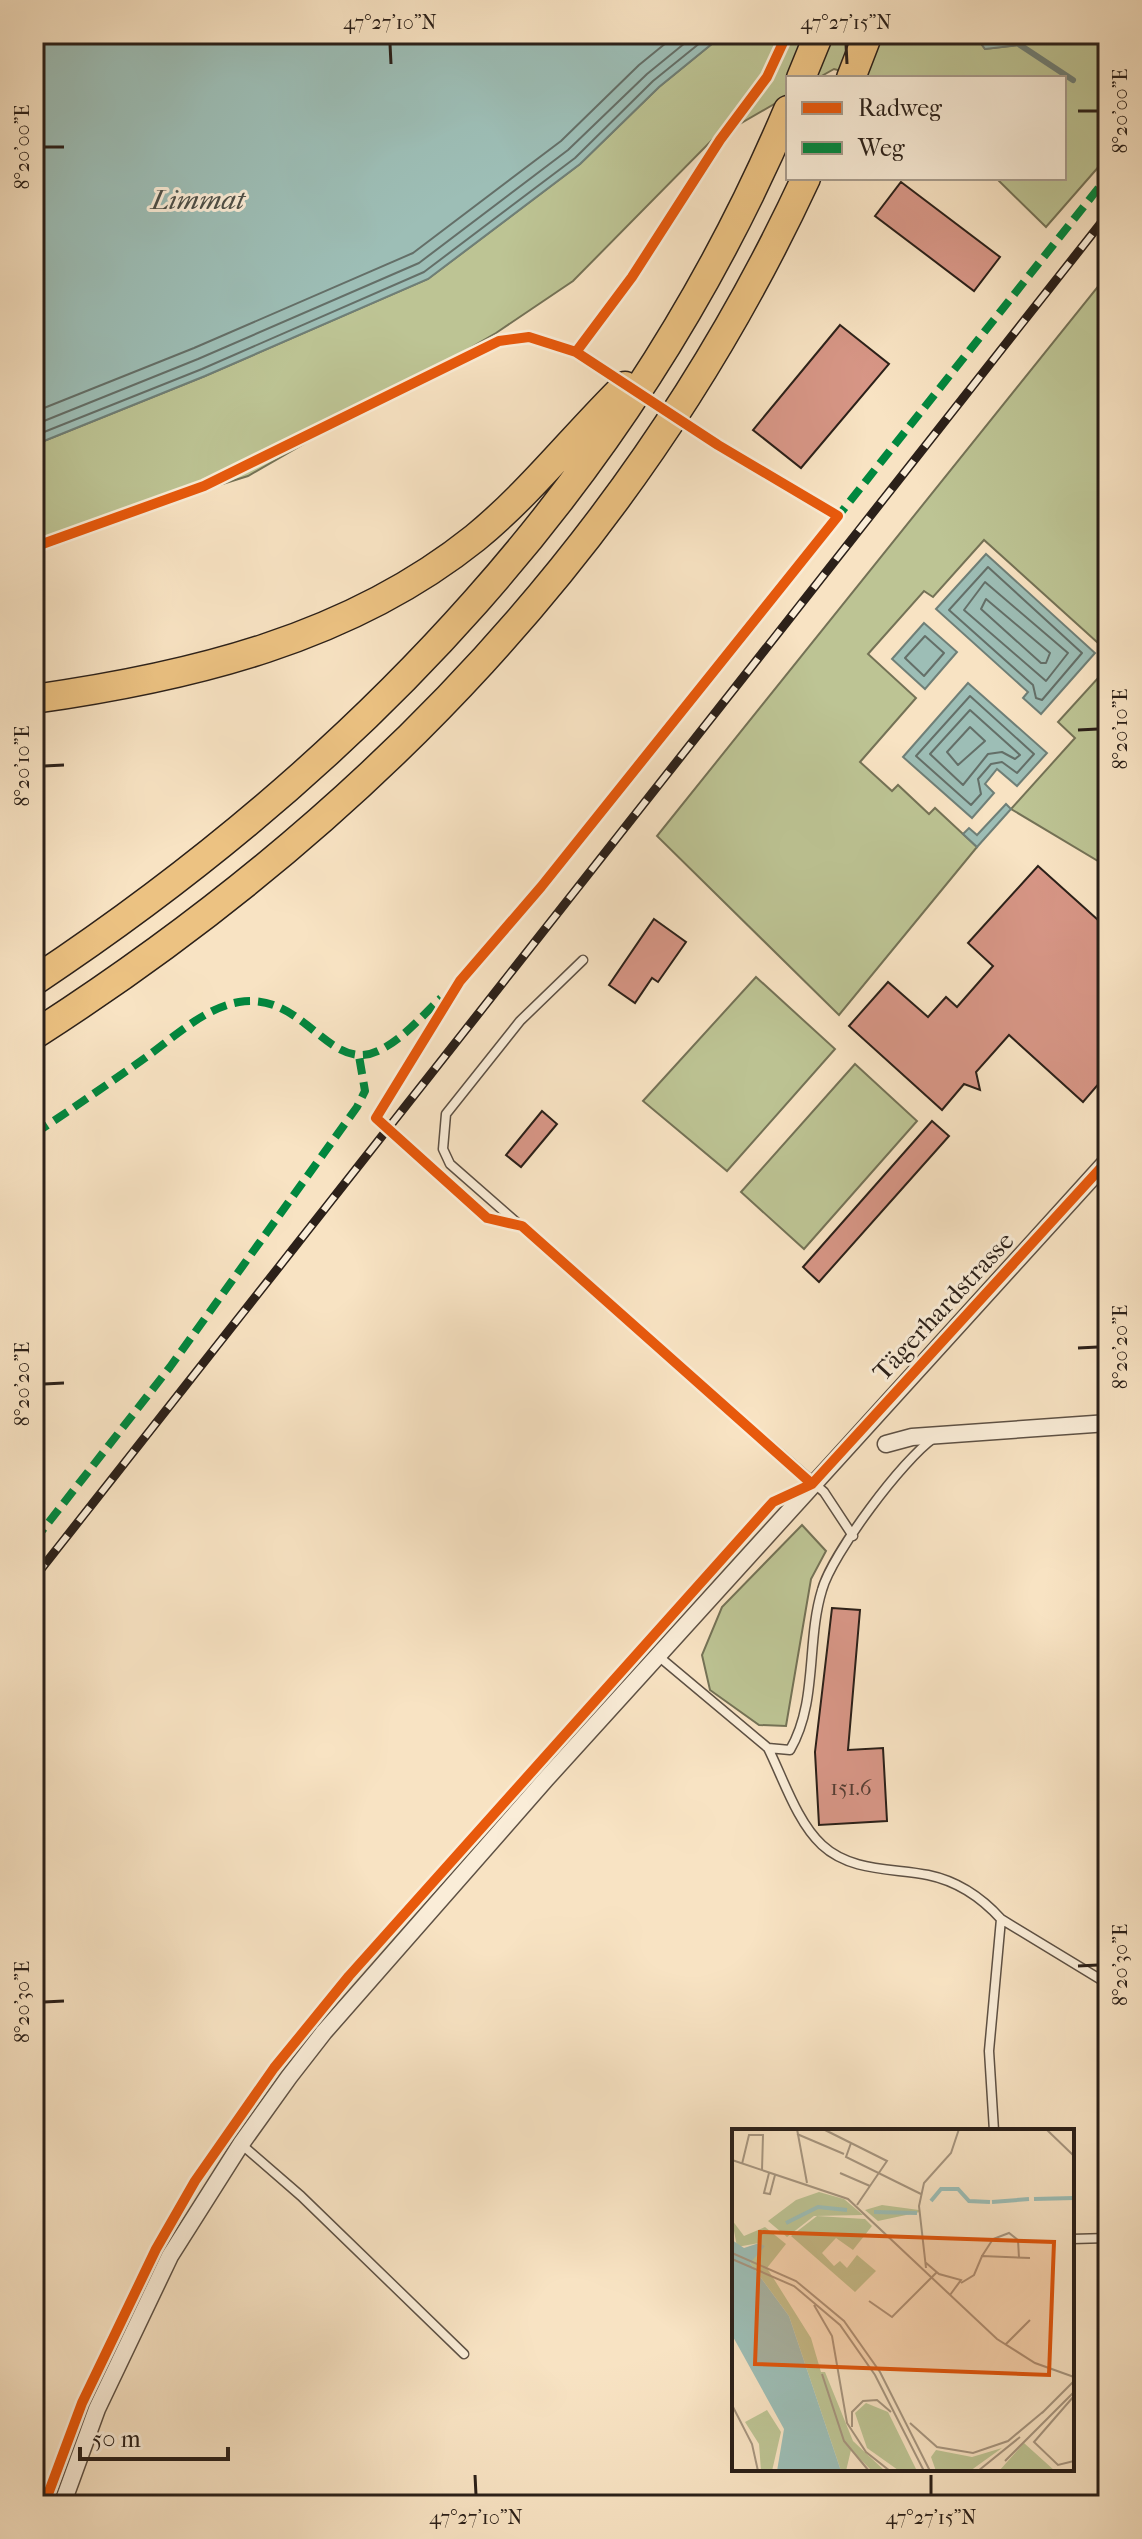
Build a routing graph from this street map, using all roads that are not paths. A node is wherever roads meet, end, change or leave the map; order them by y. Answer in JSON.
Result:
{"nodes":[{"id":1,"x":819,"y":34,"type":"edge"},
{"id":2,"x":868,"y":34,"type":"edge"},
{"id":3,"x":802,"y":76,"type":"edge"},
{"id":4,"x":852,"y":76,"type":"edge"},
{"id":5,"x":786,"y":114,"type":"edge"},
{"id":6,"x":805,"y":180,"type":"edge"},
{"id":7,"x":663,"y":350,"type":"junction"},
{"id":8,"x":34,"y":699,"type":"edge"},
{"id":9,"x":583,"y":960,"type":"dead end"},
{"id":10,"x":34,"y":981,"type":"edge"},
{"id":11,"x":34,"y":1035,"type":"edge"},
{"id":12,"x":1108,"y":1160,"type":"edge"},
{"id":13,"x":1108,"y":1423,"type":"edge"},
{"id":14,"x":938,"y":1436,"type":"junction"},
{"id":15,"x":886,"y":1444,"type":"dead end"},
{"id":16,"x":812,"y":1484,"type":"junction"},
{"id":17,"x":853,"y":1536,"type":"junction"},
{"id":18,"x":657,"y":1655,"type":"junction"},
{"id":19,"x":768,"y":1748,"type":"junction"},
{"id":20,"x":1001,"y":1919,"type":"junction"},
{"id":21,"x":1108,"y":1984,"type":"edge"},
{"id":22,"x":994,"y":2129,"type":"edge"},
{"id":23,"x":241,"y":2144,"type":"junction"},
{"id":24,"x":1108,"y":2238,"type":"edge"},
{"id":25,"x":1074,"y":2239,"type":"edge"},
{"id":26,"x":464,"y":2354,"type":"dead end"},
{"id":27,"x":62,"y":2505,"type":"edge"}],
"edges":[{"from":1,"to":3,"type":"highway"},
{"from":2,"to":4,"type":"highway"},
{"from":5,"to":7,"type":"highway"},
{"from":6,"to":11,"type":"highway"},
{"from":7,"to":8,"type":"highway"},
{"from":7,"to":10,"type":"highway"},
{"from":9,"to":16,"type":"lane"},
{"from":12,"to":16,"type":"street","name":"Tägerhardstrasse"},
{"from":13,"to":14,"type":"street"},
{"from":14,"to":15,"type":"street"},
{"from":14,"to":17,"type":"lane"},
{"from":16,"to":17,"type":"lane"},
{"from":16,"to":18,"type":"street","name":"Tägerhardstrasse"},
{"from":17,"to":19,"type":"lane"},
{"from":18,"to":19,"type":"lane"},
{"from":18,"to":23,"type":"street","name":"Tägerhardstrasse"},
{"from":19,"to":20,"type":"lane"},
{"from":20,"to":21,"type":"lane"},
{"from":20,"to":22,"type":"lane"},
{"from":23,"to":26,"type":"lane"},
{"from":23,"to":27,"type":"street","name":"Tägerhardstrasse"},
{"from":24,"to":25,"type":"lane"}]}
